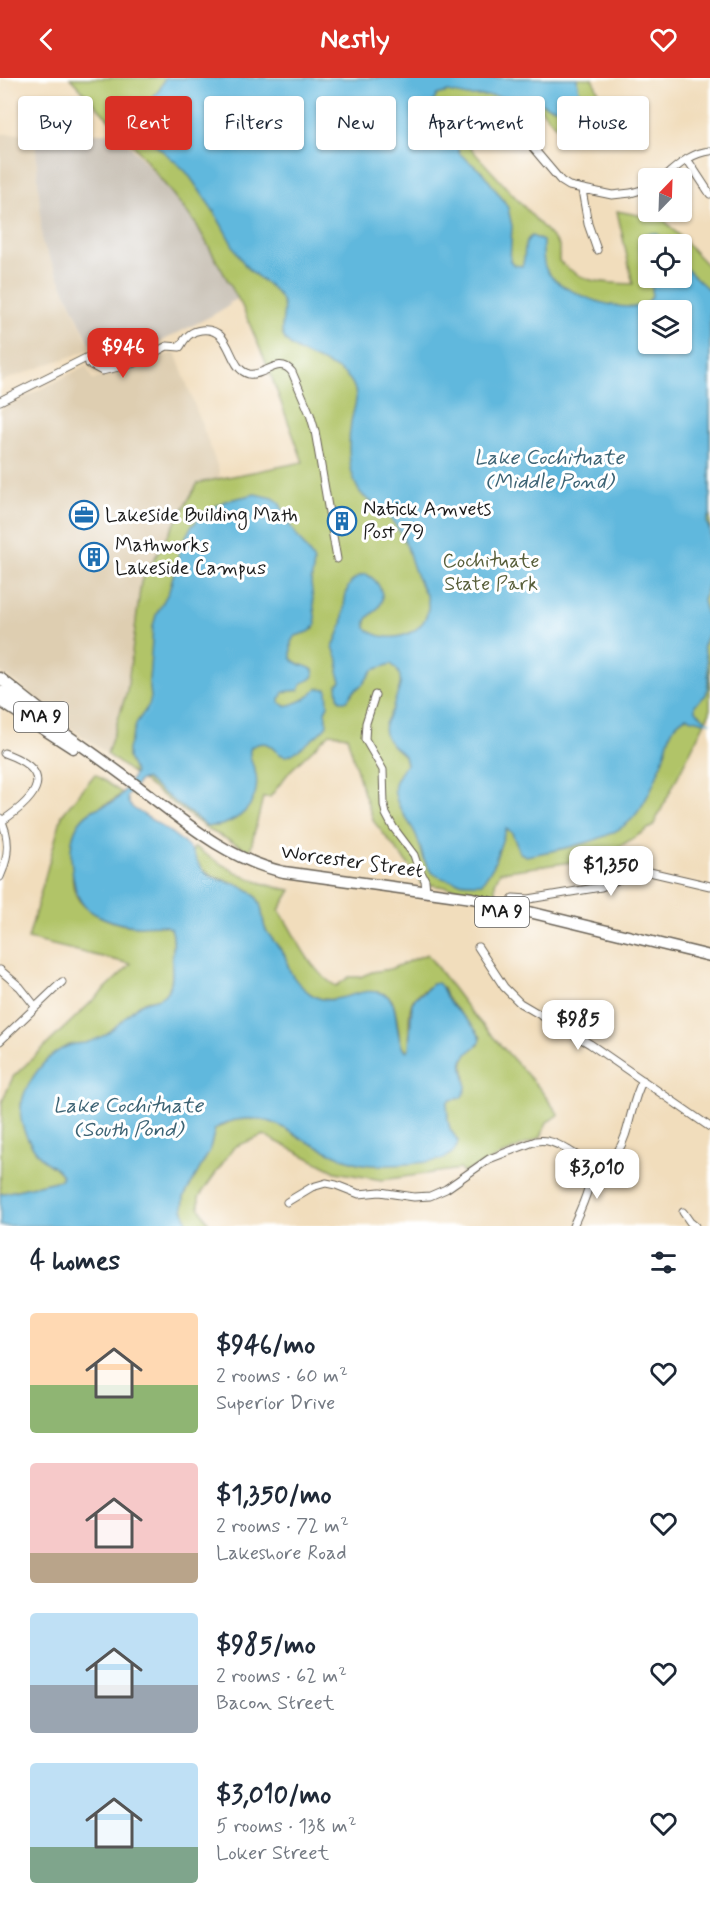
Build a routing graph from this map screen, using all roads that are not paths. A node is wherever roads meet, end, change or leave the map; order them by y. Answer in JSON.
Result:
{"nodes":[{"id":1,"x":537,"y":150,"type":"edge"},
{"id":2,"x":710,"y":151,"type":"edge"},
{"id":3,"x":687,"y":159,"type":"junction"},
{"id":4,"x":676,"y":168,"type":"edge"},
{"id":5,"x":582,"y":190,"type":"junction"},
{"id":6,"x":638,"y":191,"type":"edge"},
{"id":7,"x":591,"y":192,"type":"junction"},
{"id":8,"x":710,"y":194,"type":"edge"},
{"id":9,"x":584,"y":205,"type":"junction"},
{"id":10,"x":597,"y":250,"type":"dead end"},
{"id":11,"x":0,"y":401,"type":"edge"},
{"id":12,"x":337,"y":559,"type":"dead end"},
{"id":13,"x":0,"y":678,"type":"edge"},
{"id":14,"x":0,"y":691,"type":"edge"},
{"id":15,"x":375,"y":695,"type":"dead end"},
{"id":16,"x":0,"y":701,"type":"edge"},
{"id":17,"x":0,"y":708,"type":"edge"},
{"id":18,"x":48,"y":732,"type":"junction"},
{"id":19,"x":80,"y":745,"type":"junction"},
{"id":20,"x":4,"y":753,"type":"dead end"},
{"id":21,"x":126,"y":783,"type":"junction"},
{"id":22,"x":137,"y":790,"type":"junction"},
{"id":23,"x":1,"y":820,"type":"edge"},
{"id":24,"x":0,"y":877,"type":"edge"},
{"id":25,"x":710,"y":886,"type":"edge"},
{"id":26,"x":426,"y":891,"type":"junction"},
{"id":27,"x":513,"y":898,"type":"dead end"},
{"id":28,"x":478,"y":947,"type":"dead end"},
{"id":29,"x":710,"y":956,"type":"edge"},
{"id":30,"x":710,"y":963,"type":"edge"},
{"id":31,"x":0,"y":970,"type":"edge"},
{"id":32,"x":62,"y":982,"type":"dead end"},
{"id":33,"x":35,"y":1006,"type":"junction"},
{"id":34,"x":0,"y":1041,"type":"edge"},
{"id":35,"x":643,"y":1080,"type":"junction"},
{"id":36,"x":710,"y":1127,"type":"edge"},
{"id":37,"x":616,"y":1153,"type":"dead end"},
{"id":38,"x":287,"y":1202,"type":"dead end"},
{"id":39,"x":683,"y":1212,"type":"dead end"},
{"id":40,"x":573,"y":1226,"type":"edge"},
{"id":41,"x":695,"y":1226,"type":"edge"}],
"edges":[{"from":1,"to":5,"type":"street"},
{"from":2,"to":3,"type":"street"},
{"from":3,"to":4,"type":"street"},
{"from":3,"to":8,"type":"street"},
{"from":5,"to":7,"type":"street"},
{"from":5,"to":9,"type":"street"},
{"from":6,"to":7,"type":"street"},
{"from":7,"to":9,"type":"street"},
{"from":9,"to":10,"type":"street"},
{"from":11,"to":12,"type":"street"},
{"from":13,"to":19,"type":"highway"},
{"from":14,"to":19,"type":"highway","name":"Worcester Street","number":"MA 9"},
{"from":15,"to":26,"type":"street"},
{"from":16,"to":18,"type":"highway","name":"Worcester Street","number":"MA 9"},
{"from":17,"to":18,"type":"highway"},
{"from":18,"to":21,"type":"highway","name":"Worcester Street","number":"MA 9"},
{"from":19,"to":21,"type":"highway","name":"Worcester Street","number":"MA 9"},
{"from":20,"to":23,"type":"street"},
{"from":21,"to":22,"type":"highway","name":"Worcester Street","number":"MA 9"},
{"from":22,"to":26,"type":"highway","name":"Worcester Street","number":"MA 9"},
{"from":22,"to":30,"type":"highway","name":"Worcester Street","number":"MA 9"},
{"from":23,"to":24,"type":"street"},
{"from":25,"to":27,"type":"street"},
{"from":26,"to":29,"type":"highway","name":"Worcester Street","number":"MA 9"},
{"from":28,"to":35,"type":"street"},
{"from":31,"to":33,"type":"street"},
{"from":32,"to":33,"type":"street"},
{"from":33,"to":34,"type":"street"},
{"from":35,"to":36,"type":"street"},
{"from":35,"to":37,"type":"street"},
{"from":38,"to":40,"type":"street"},
{"from":39,"to":41,"type":"street"}]}
